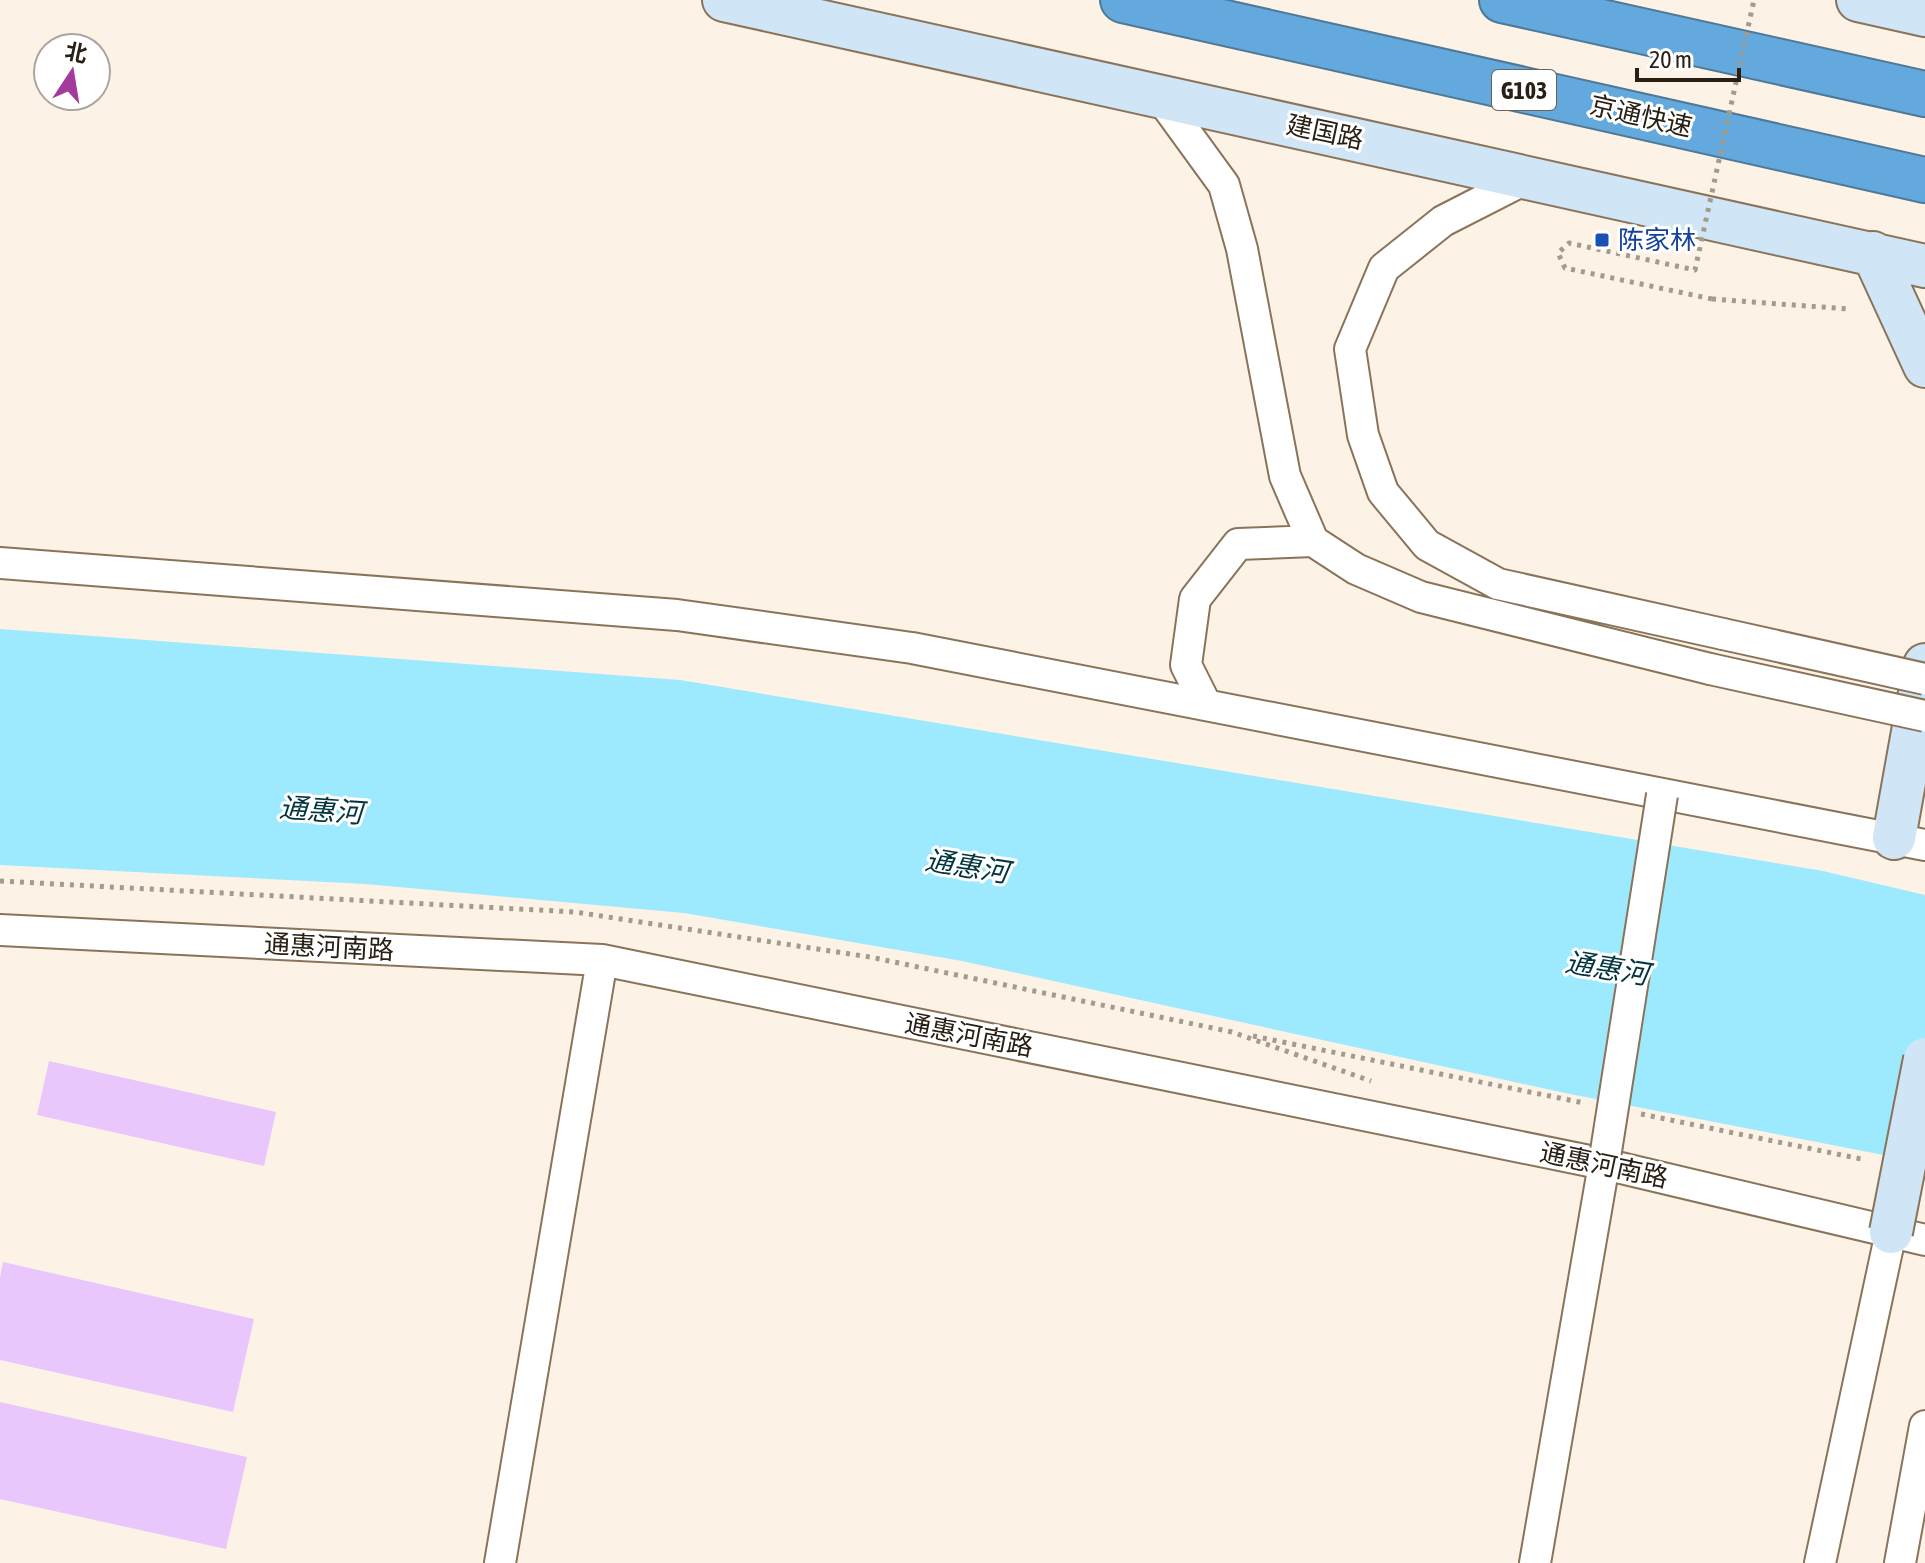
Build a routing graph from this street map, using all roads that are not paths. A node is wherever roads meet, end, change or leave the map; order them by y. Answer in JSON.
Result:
{"nodes":[{"id":1,"x":724,"y":0,"type":"edge"},
{"id":2,"x":1123,"y":0,"type":"edge"},
{"id":3,"x":1502,"y":0,"type":"edge"},
{"id":4,"x":1858,"y":0,"type":"edge"},
{"id":5,"x":1925,"y":15,"type":"edge"},
{"id":6,"x":1925,"y":94,"type":"edge"},
{"id":7,"x":1160,"y":97,"type":"junction"},
{"id":8,"x":1529,"y":177,"type":"junction"},
{"id":9,"x":1925,"y":180,"type":"edge"},
{"id":10,"x":1873,"y":253,"type":"junction"},
{"id":11,"x":1925,"y":266,"type":"edge"},
{"id":12,"x":1925,"y":366,"type":"edge"},
{"id":13,"x":1313,"y":541,"type":"junction"},
{"id":14,"x":0,"y":563,"type":"edge"},
{"id":15,"x":1925,"y":665,"type":"edge"},
{"id":16,"x":1925,"y":679,"type":"edge"},
{"id":17,"x":1206,"y":705,"type":"junction"},
{"id":18,"x":1925,"y":716,"type":"edge"},
{"id":19,"x":1662,"y":795,"type":"junction"},
{"id":20,"x":1909,"y":842,"type":"edge"},
{"id":21,"x":0,"y":930,"type":"edge"},
{"id":22,"x":602,"y":960,"type":"junction"},
{"id":23,"x":1925,"y":1059,"type":"edge"},
{"id":24,"x":1604,"y":1164,"type":"junction"},
{"id":25,"x":1908,"y":1236,"type":"edge"},
{"id":26,"x":1925,"y":1426,"type":"edge"},
{"id":27,"x":500,"y":1563,"type":"edge"},
{"id":28,"x":1535,"y":1563,"type":"edge"},
{"id":29,"x":1820,"y":1563,"type":"edge"},
{"id":30,"x":1900,"y":1563,"type":"edge"}],
"edges":[{"from":1,"to":7,"type":"main road","name":"建国路"},
{"from":2,"to":9,"type":"highway","name":"京通快速","number":"G103"},
{"from":3,"to":6,"type":"highway"},
{"from":4,"to":5,"type":"main road"},
{"from":7,"to":8,"type":"main road","name":"建国路"},
{"from":7,"to":13,"type":"street"},
{"from":8,"to":10,"type":"main road","name":"建国路"},
{"from":8,"to":16,"type":"street","bridge":true},
{"from":10,"to":11,"type":"main road","name":"建国路"},
{"from":10,"to":12,"type":"main road"},
{"from":13,"to":17,"type":"street"},
{"from":13,"to":18,"type":"street","bridge":true},
{"from":14,"to":17,"type":"street"},
{"from":15,"to":20,"type":"main road"},
{"from":17,"to":19,"type":"street"},
{"from":19,"to":20,"type":"street"},
{"from":19,"to":24,"type":"street","bridge":true},
{"from":21,"to":22,"type":"street","name":"通惠河南路"},
{"from":22,"to":24,"type":"street","name":"通惠河南路"},
{"from":22,"to":27,"type":"street"},
{"from":23,"to":25,"type":"main road","bridge":true},
{"from":24,"to":25,"type":"street","name":"通惠河南路"},
{"from":24,"to":28,"type":"street"},
{"from":25,"to":29,"type":"street"},
{"from":26,"to":30,"type":"street"}]}
